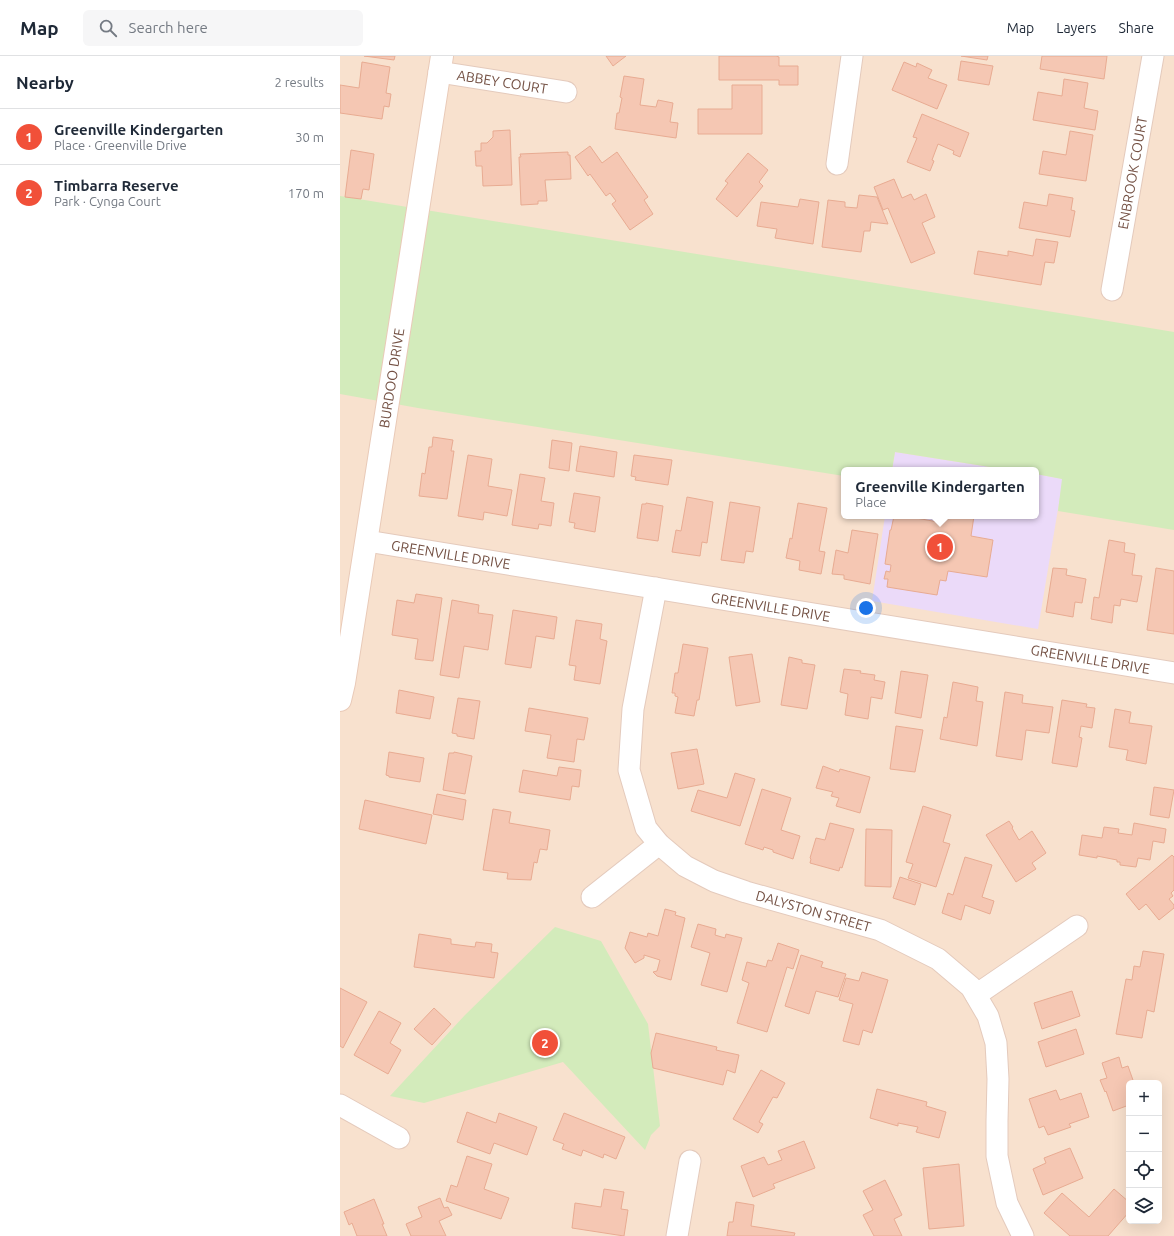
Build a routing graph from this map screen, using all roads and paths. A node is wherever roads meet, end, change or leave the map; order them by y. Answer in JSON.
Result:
{"nodes":[{"id":1,"x":852,"y":56,"type":"edge"},
{"id":2,"x":1153,"y":56,"type":"edge"},
{"id":3,"x":440,"y":64,"type":"edge"},
{"id":4,"x":566,"y":92,"type":"dead end"},
{"id":5,"x":837,"y":164,"type":"dead end"},
{"id":6,"x":1112,"y":290,"type":"dead end"},
{"id":7,"x":367,"y":541,"type":"junction"},
{"id":8,"x":656,"y":588,"type":"junction"},
{"id":9,"x":1174,"y":673,"type":"edge"},
{"id":10,"x":340,"y":700,"type":"edge"},
{"id":11,"x":659,"y":844,"type":"junction"},
{"id":12,"x":592,"y":897,"type":"dead end"},
{"id":13,"x":1077,"y":926,"type":"dead end"},
{"id":14,"x":976,"y":995,"type":"junction"},
{"id":15,"x":340,"y":1105,"type":"edge"},
{"id":16,"x":399,"y":1138,"type":"dead end"},
{"id":17,"x":690,"y":1161,"type":"dead end"},
{"id":18,"x":677,"y":1236,"type":"edge"},
{"id":19,"x":1023,"y":1236,"type":"edge"}],
"edges":[{"from":1,"to":5,"type":"street"},
{"from":2,"to":6,"type":"street","name":"ENBROOK COURT"},
{"from":3,"to":4,"type":"street","name":"ABBEY COURT"},
{"from":3,"to":7,"type":"street","name":"BURDOO DRIVE"},
{"from":7,"to":8,"type":"street","name":"GREENVILLE DRIVE"},
{"from":7,"to":10,"type":"street","name":"BURDOO DRIVE"},
{"from":8,"to":9,"type":"street","name":"GREENVILLE DRIVE"},
{"from":8,"to":11,"type":"street","name":"DALYSTON STREET"},
{"from":11,"to":12,"type":"street"},
{"from":11,"to":14,"type":"street","name":"DALYSTON STREET"},
{"from":13,"to":14,"type":"street"},
{"from":14,"to":19,"type":"street","name":"DALYSTON STREET"},
{"from":15,"to":16,"type":"street"},
{"from":17,"to":18,"type":"street"}]}
